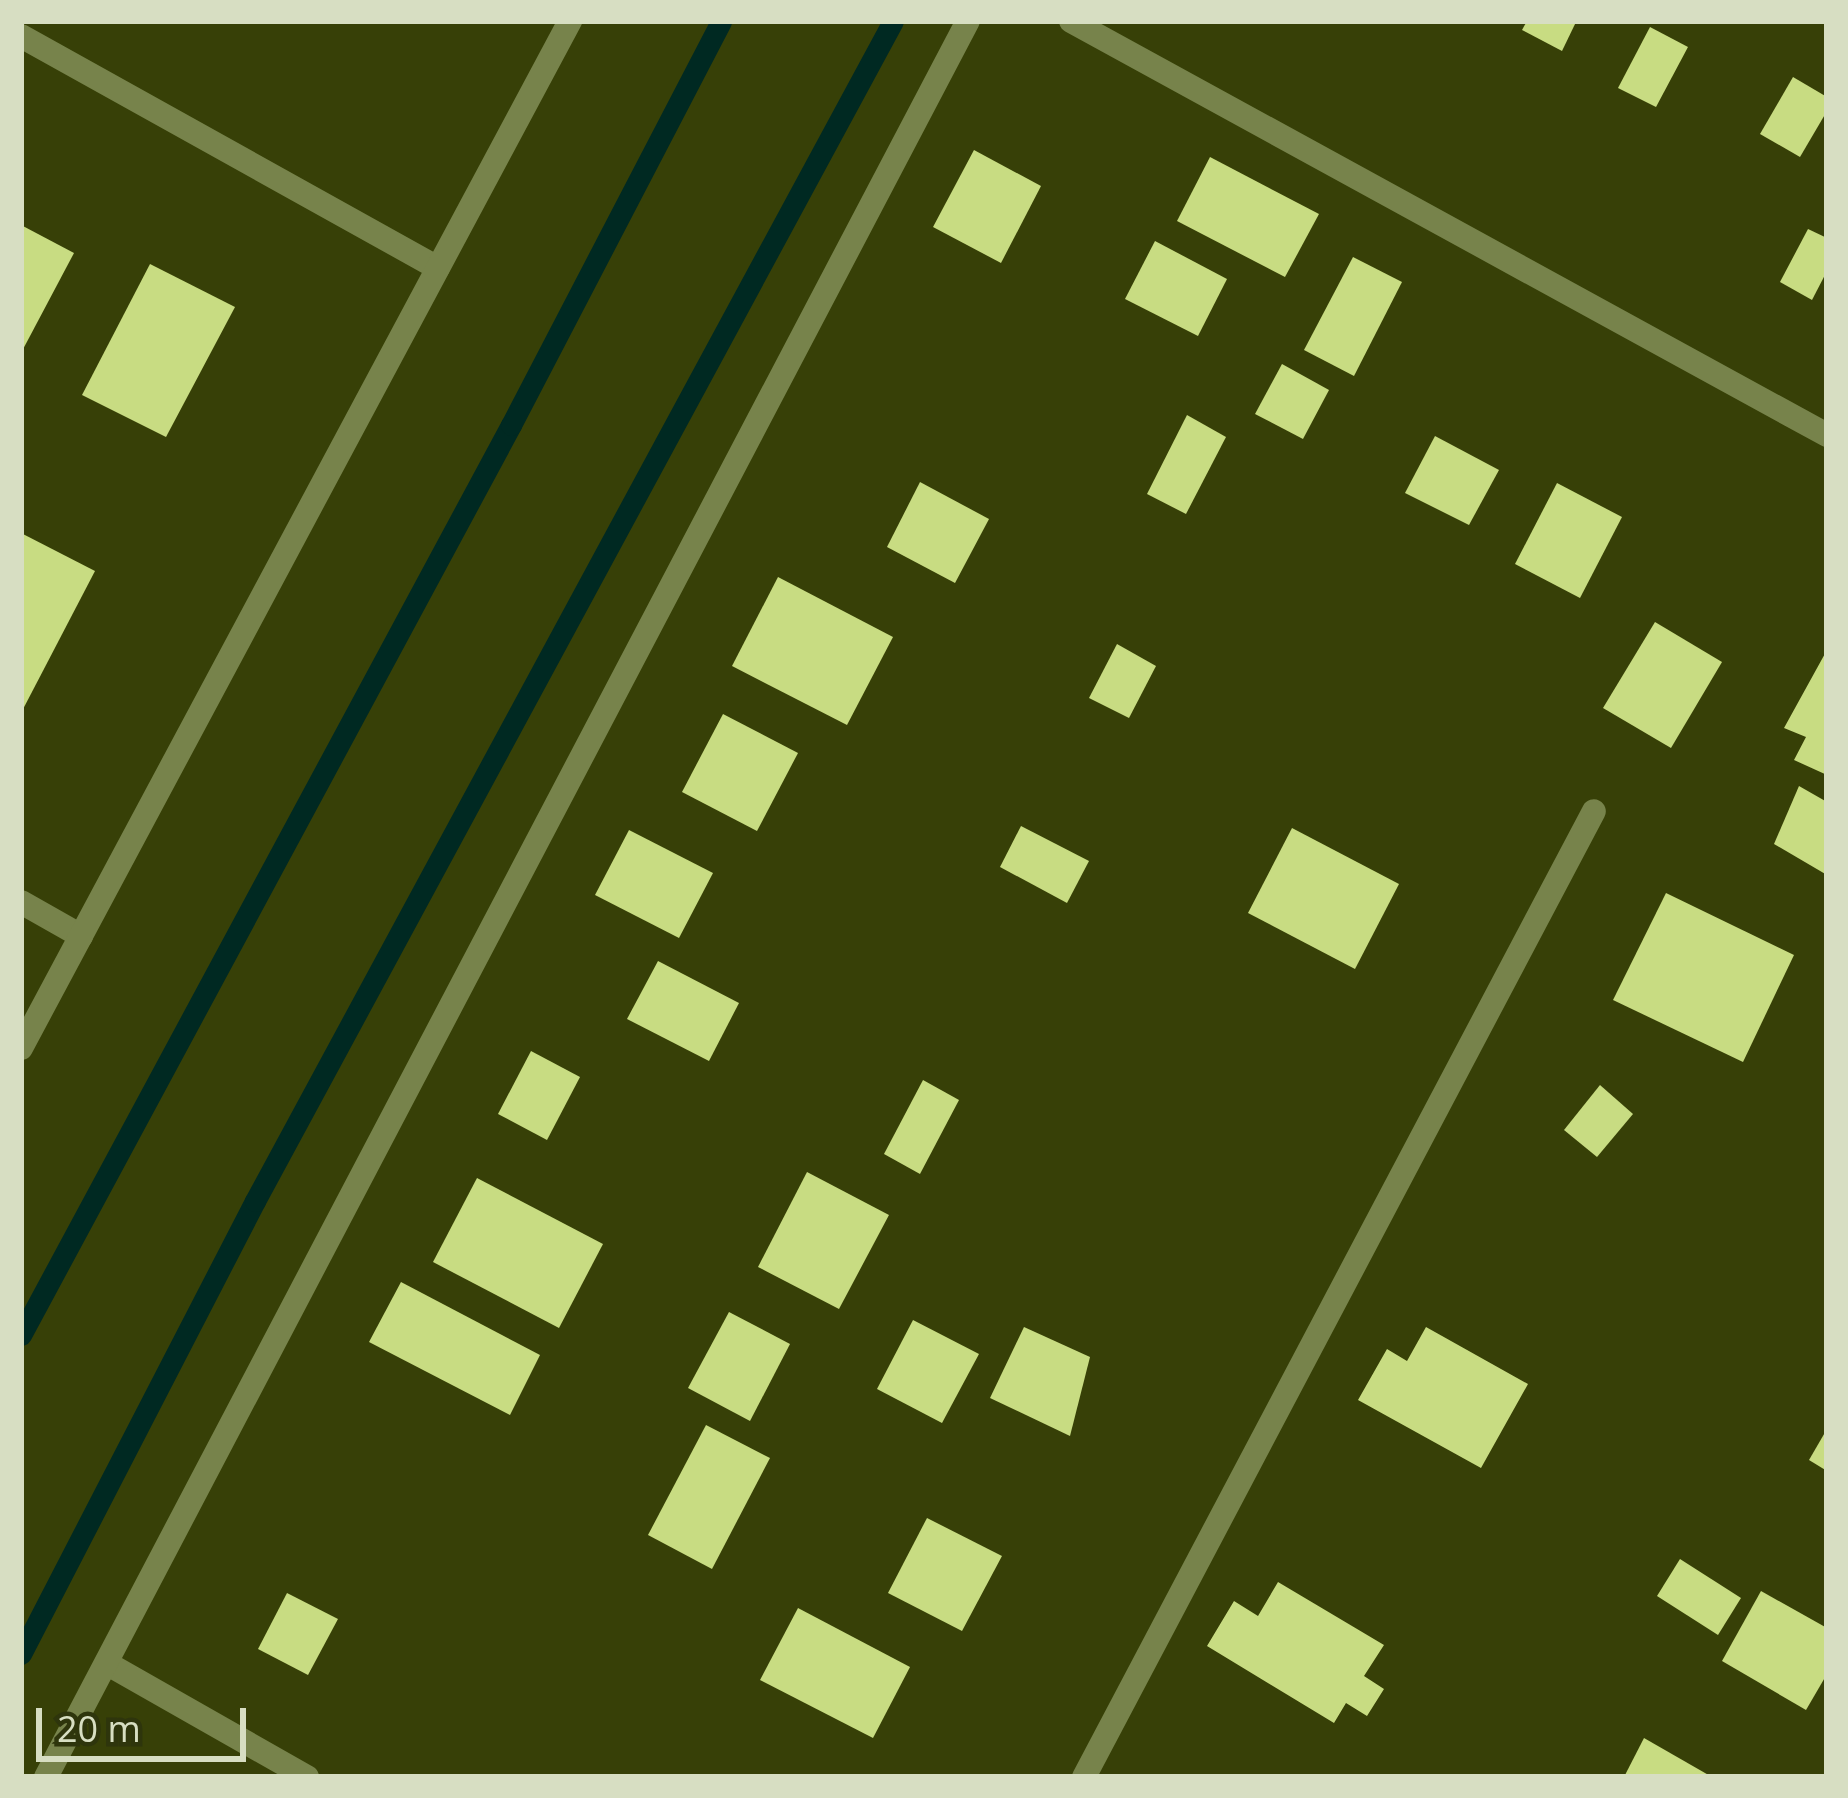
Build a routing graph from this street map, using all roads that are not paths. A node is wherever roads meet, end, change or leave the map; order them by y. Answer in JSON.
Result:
{"nodes":[{"id":1,"x":570,"y":21,"type":"edge"},
{"id":2,"x":968,"y":21,"type":"edge"},
{"id":3,"x":1070,"y":21,"type":"edge"},
{"id":4,"x":21,"y":36,"type":"edge"},
{"id":5,"x":438,"y":268,"type":"junction"},
{"id":6,"x":1827,"y":435,"type":"edge"},
{"id":7,"x":1594,"y":811,"type":"dead end"},
{"id":8,"x":21,"y":902,"type":"edge"},
{"id":9,"x":81,"y":936,"type":"junction"},
{"id":10,"x":21,"y":1048,"type":"edge"},
{"id":11,"x":108,"y":1664,"type":"junction"},
{"id":12,"x":46,"y":1777,"type":"edge"},
{"id":13,"x":307,"y":1777,"type":"edge"},
{"id":14,"x":1084,"y":1777,"type":"edge"}],
"edges":[{"from":1,"to":5,"type":"street"},
{"from":2,"to":11,"type":"street"},
{"from":3,"to":6,"type":"street"},
{"from":4,"to":5,"type":"street"},
{"from":5,"to":9,"type":"street"},
{"from":7,"to":14,"type":"street"},
{"from":8,"to":9,"type":"street"},
{"from":9,"to":10,"type":"street"},
{"from":11,"to":12,"type":"street"},
{"from":11,"to":13,"type":"street"}]}
